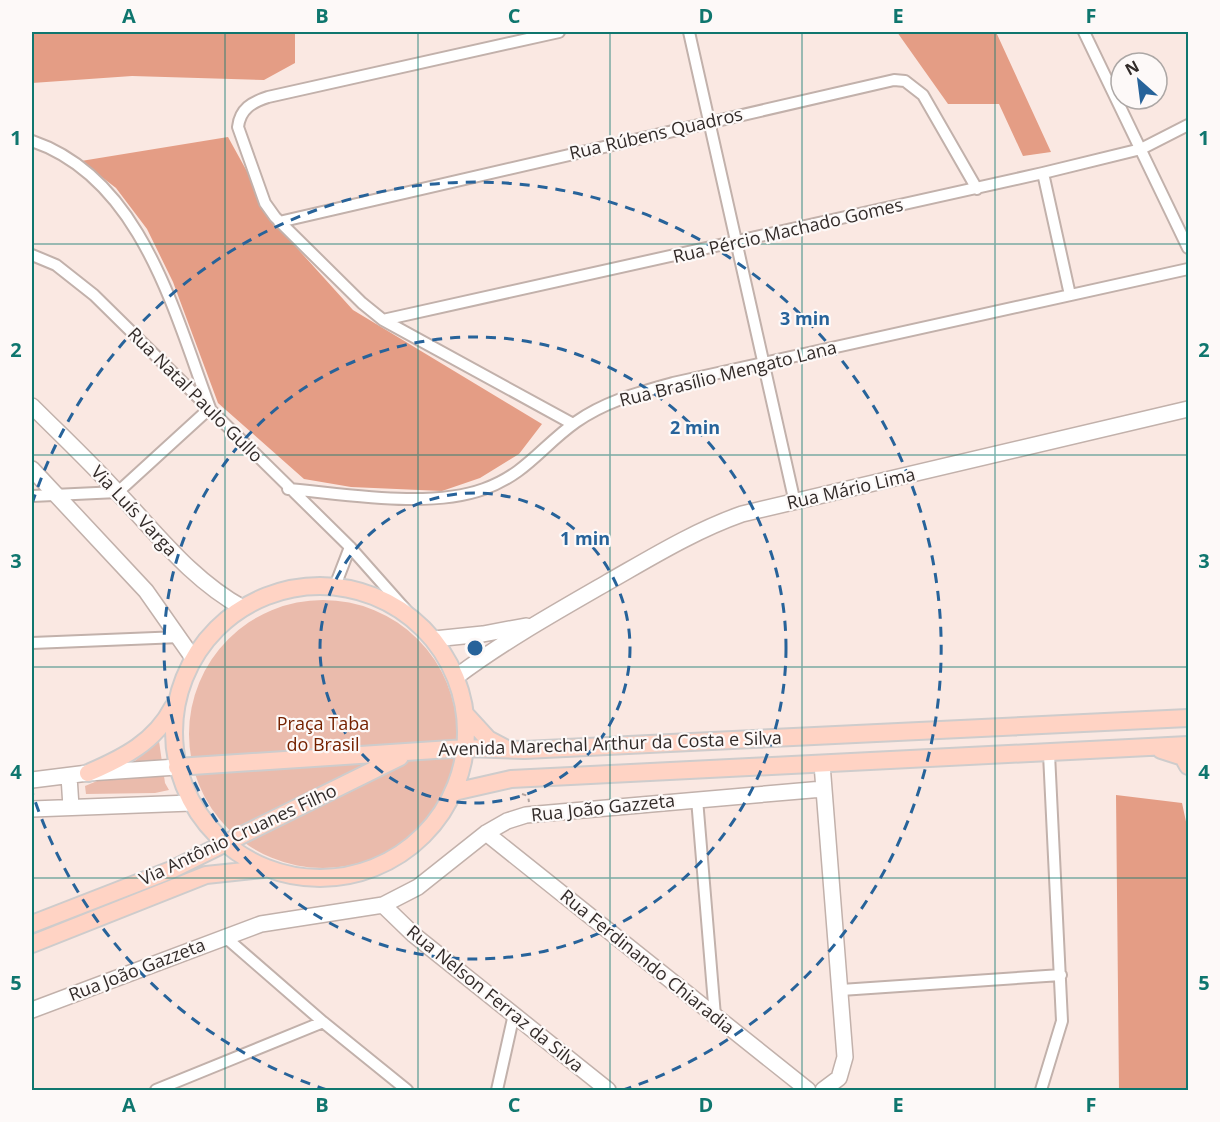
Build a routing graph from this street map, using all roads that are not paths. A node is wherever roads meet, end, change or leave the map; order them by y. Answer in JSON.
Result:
{"nodes":[{"id":1,"x":559,"y":32,"type":"edge"},
{"id":2,"x":689,"y":32,"type":"edge"},
{"id":3,"x":1084,"y":32,"type":"edge"},
{"id":4,"x":709,"y":122,"type":"junction"},
{"id":5,"x":1188,"y":125,"type":"edge"},
{"id":6,"x":32,"y":141,"type":"edge"},
{"id":7,"x":1141,"y":149,"type":"junction"},
{"id":8,"x":1043,"y":173,"type":"junction"},
{"id":9,"x":977,"y":189,"type":"junction"},
{"id":10,"x":279,"y":222,"type":"junction"},
{"id":11,"x":737,"y":242,"type":"junction"},
{"id":12,"x":1188,"y":248,"type":"edge"},
{"id":13,"x":32,"y":255,"type":"edge"},
{"id":14,"x":1188,"y":269,"type":"edge"},
{"id":15,"x":1070,"y":295,"type":"junction"},
{"id":16,"x":383,"y":320,"type":"junction"},
{"id":17,"x":765,"y":363,"type":"junction"},
{"id":18,"x":32,"y":406,"type":"edge"},
{"id":19,"x":210,"y":408,"type":"junction"},
{"id":20,"x":1188,"y":409,"type":"edge"},
{"id":21,"x":573,"y":424,"type":"junction"},
{"id":22,"x":32,"y":469,"type":"edge"},
{"id":23,"x":288,"y":489,"type":"junction"},
{"id":24,"x":118,"y":492,"type":"junction"},
{"id":25,"x":56,"y":494,"type":"junction"},
{"id":26,"x":32,"y":496,"type":"edge"},
{"id":27,"x":795,"y":503,"type":"junction"},
{"id":28,"x":350,"y":547,"type":"junction"},
{"id":29,"x":335,"y":586,"type":"junction"},
{"id":30,"x":243,"y":608,"type":"junction"},
{"id":31,"x":413,"y":618,"type":"junction"},
{"id":32,"x":534,"y":624,"type":"junction"},
{"id":33,"x":180,"y":637,"type":"junction"},
{"id":34,"x":434,"y":639,"type":"junction"},
{"id":35,"x":32,"y":643,"type":"edge"},
{"id":36,"x":193,"y":658,"type":"junction"},
{"id":37,"x":456,"y":677,"type":"junction"},
{"id":38,"x":177,"y":699,"type":"junction"},
{"id":39,"x":466,"y":714,"type":"junction"},
{"id":40,"x":1188,"y":718,"type":"edge"},
{"id":41,"x":839,"y":735,"type":"junction"},
{"id":42,"x":466,"y":748,"type":"junction"},
{"id":43,"x":505,"y":749,"type":"junction"},
{"id":44,"x":409,"y":753,"type":"junction"},
{"id":45,"x":1049,"y":754,"type":"junction"},
{"id":46,"x":1187,"y":757,"type":"edge"},
{"id":47,"x":822,"y":764,"type":"junction"},
{"id":48,"x":840,"y":764,"type":"junction"},
{"id":49,"x":177,"y":767,"type":"junction"},
{"id":50,"x":88,"y":772,"type":"junction"},
{"id":51,"x":69,"y":776,"type":"junction"},
{"id":52,"x":32,"y":780,"type":"edge"},
{"id":53,"x":823,"y":789,"type":"junction"},
{"id":54,"x":454,"y":792,"type":"junction"},
{"id":55,"x":697,"y":799,"type":"junction"},
{"id":56,"x":191,"y":803,"type":"junction"},
{"id":57,"x":71,"y":807,"type":"junction"},
{"id":58,"x":32,"y":809,"type":"edge"},
{"id":59,"x":205,"y":824,"type":"junction"},
{"id":60,"x":486,"y":833,"type":"junction"},
{"id":61,"x":223,"y":843,"type":"junction"},
{"id":62,"x":191,"y":860,"type":"junction"},
{"id":63,"x":266,"y":869,"type":"junction"},
{"id":64,"x":383,"y":905,"type":"junction"},
{"id":65,"x":32,"y":924,"type":"edge"},
{"id":66,"x":224,"y":936,"type":"junction"},
{"id":67,"x":32,"y":944,"type":"edge"},
{"id":68,"x":1061,"y":975,"type":"junction"},
{"id":69,"x":841,"y":990,"type":"junction"},
{"id":70,"x":32,"y":1010,"type":"edge"},
{"id":71,"x":514,"y":1014,"type":"junction"},
{"id":72,"x":715,"y":1016,"type":"junction"},
{"id":73,"x":322,"y":1022,"type":"junction"},
{"id":74,"x":156,"y":1090,"type":"edge"},
{"id":75,"x":407,"y":1090,"type":"edge"},
{"id":76,"x":497,"y":1090,"type":"edge"},
{"id":77,"x":608,"y":1090,"type":"edge"},
{"id":78,"x":808,"y":1090,"type":"edge"},
{"id":79,"x":823,"y":1090,"type":"edge"},
{"id":80,"x":1041,"y":1090,"type":"edge"}],
"edges":[{"from":1,"to":10,"type":"street"},
{"from":2,"to":4,"type":"street"},
{"from":3,"to":7,"type":"street"},
{"from":4,"to":9,"type":"street","name":"Rua Rúbens Quadros"},
{"from":4,"to":10,"type":"street","name":"Rua Rúbens Quadros"},
{"from":4,"to":11,"type":"street"},
{"from":5,"to":7,"type":"street","name":"Rua Pércio Machado Gomes"},
{"from":6,"to":19,"type":"street"},
{"from":7,"to":8,"type":"street","name":"Rua Pércio Machado Gomes"},
{"from":7,"to":12,"type":"street"},
{"from":8,"to":9,"type":"street","name":"Rua Pércio Machado Gomes"},
{"from":8,"to":15,"type":"street"},
{"from":9,"to":11,"type":"street","name":"Rua Pércio Machado Gomes"},
{"from":10,"to":16,"type":"street"},
{"from":11,"to":16,"type":"street","name":"Rua Pércio Machado Gomes"},
{"from":11,"to":17,"type":"street"},
{"from":13,"to":19,"type":"street","name":"Rua Natal Paulo Gullo"},
{"from":14,"to":15,"type":"street","name":"Rua Brasílio Mengato Lana"},
{"from":15,"to":17,"type":"street","name":"Rua Brasílio Mengato Lana"},
{"from":16,"to":21,"type":"street"},
{"from":17,"to":21,"type":"street","name":"Rua Brasílio Mengato Lana"},
{"from":17,"to":27,"type":"street"},
{"from":18,"to":24,"type":"street","name":"Via Luís Varga"},
{"from":19,"to":23,"type":"street","name":"Rua Natal Paulo Gullo"},
{"from":19,"to":24,"type":"street"},
{"from":20,"to":27,"type":"street","name":"Rua Mário Lima"},
{"from":21,"to":23,"type":"street","name":"Rua Brasílio Mengato Lana"},
{"from":22,"to":25,"type":"street"},
{"from":23,"to":28,"type":"street","name":"Rua Natal Paulo Gullo"},
{"from":24,"to":25,"type":"street"},
{"from":24,"to":30,"type":"street","name":"Via Luís Varga"},
{"from":25,"to":26,"type":"street"},
{"from":25,"to":33,"type":"street"},
{"from":27,"to":32,"type":"street","name":"Rua Mário Lima"},
{"from":28,"to":29,"type":"street"},
{"from":28,"to":31,"type":"street","name":"Rua Natal Paulo Gullo"},
{"from":29,"to":30,"type":"main road"},
{"from":29,"to":31,"type":"main road"},
{"from":30,"to":36,"type":"main road"},
{"from":31,"to":34,"type":"main road"},
{"from":32,"to":34,"type":"street","name":"Rua Mário Lima"},
{"from":32,"to":37,"type":"street","name":"Rua Mário Lima"},
{"from":33,"to":35,"type":"street"},
{"from":33,"to":36,"type":"street"},
{"from":34,"to":37,"type":"main road"},
{"from":36,"to":38,"type":"main road"},
{"from":37,"to":39,"type":"main road"},
{"from":38,"to":49,"type":"main road"},
{"from":38,"to":50,"type":"main road"},
{"from":39,"to":42,"type":"main road"},
{"from":39,"to":43,"type":"main road"},
{"from":40,"to":41,"type":"main road","name":"Avenida Marechal Arthur da Costa e Silva"},
{"from":41,"to":43,"type":"main road","name":"Avenida Marechal Arthur da Costa e Silva"},
{"from":41,"to":48,"type":"main road"},
{"from":42,"to":43,"type":"main road","name":"Avenida Marechal Arthur da Costa e Silva"},
{"from":42,"to":44,"type":"main road","name":"Avenida Marechal Arthur da Costa e Silva"},
{"from":42,"to":54,"type":"main road"},
{"from":44,"to":49,"type":"main road","name":"Avenida Marechal Arthur da Costa e Silva"},
{"from":44,"to":61,"type":"main road","name":"Via Antônio Cruanes Filho"},
{"from":45,"to":46,"type":"main road","name":"Avenida Marechal Arthur da Costa e Silva"},
{"from":45,"to":48,"type":"main road","name":"Avenida Marechal Arthur da Costa e Silva"},
{"from":45,"to":68,"type":"street"},
{"from":47,"to":48,"type":"main road","name":"Avenida Marechal Arthur da Costa e Silva"},
{"from":47,"to":53,"type":"street"},
{"from":47,"to":54,"type":"main road","name":"Avenida Marechal Arthur da Costa e Silva"},
{"from":49,"to":50,"type":"street","name":"Avenida Marechal Arthur da Costa e Silva"},
{"from":49,"to":56,"type":"main road"},
{"from":50,"to":51,"type":"street","name":"Avenida Marechal Arthur da Costa e Silva"},
{"from":51,"to":52,"type":"street","name":"Avenida Marechal Arthur da Costa e Silva"},
{"from":51,"to":57,"type":"street"},
{"from":53,"to":55,"type":"street","name":"Rua João Gazzeta"},
{"from":53,"to":69,"type":"street"},
{"from":54,"to":63,"type":"main road"},
{"from":55,"to":60,"type":"street","name":"Rua João Gazzeta"},
{"from":55,"to":72,"type":"street"},
{"from":56,"to":57,"type":"street"},
{"from":56,"to":59,"type":"main road"},
{"from":57,"to":58,"type":"street"},
{"from":59,"to":61,"type":"main road"},
{"from":59,"to":62,"type":"main road"},
{"from":60,"to":64,"type":"street","name":"Rua João Gazzeta"},
{"from":60,"to":72,"type":"street","name":"Rua Ferdinando Chiaradia"},
{"from":61,"to":62,"type":"main road","name":"Via Antônio Cruanes Filho"},
{"from":61,"to":63,"type":"main road"},
{"from":62,"to":65,"type":"main road","name":"Via Antônio Cruanes Filho"},
{"from":63,"to":67,"type":"main road","name":"Via Antônio Cruanes Filho"},
{"from":64,"to":66,"type":"street","name":"Rua João Gazzeta"},
{"from":64,"to":71,"type":"street","name":"Rua Nelson Ferraz da Silva"},
{"from":66,"to":70,"type":"street","name":"Rua João Gazzeta"},
{"from":66,"to":73,"type":"street"},
{"from":68,"to":69,"type":"street"},
{"from":68,"to":80,"type":"street"},
{"from":69,"to":79,"type":"street"},
{"from":71,"to":76,"type":"street"},
{"from":71,"to":77,"type":"street","name":"Rua Nelson Ferraz da Silva"},
{"from":72,"to":78,"type":"street","name":"Rua Ferdinando Chiaradia"},
{"from":73,"to":74,"type":"street"},
{"from":73,"to":75,"type":"street"}]}
